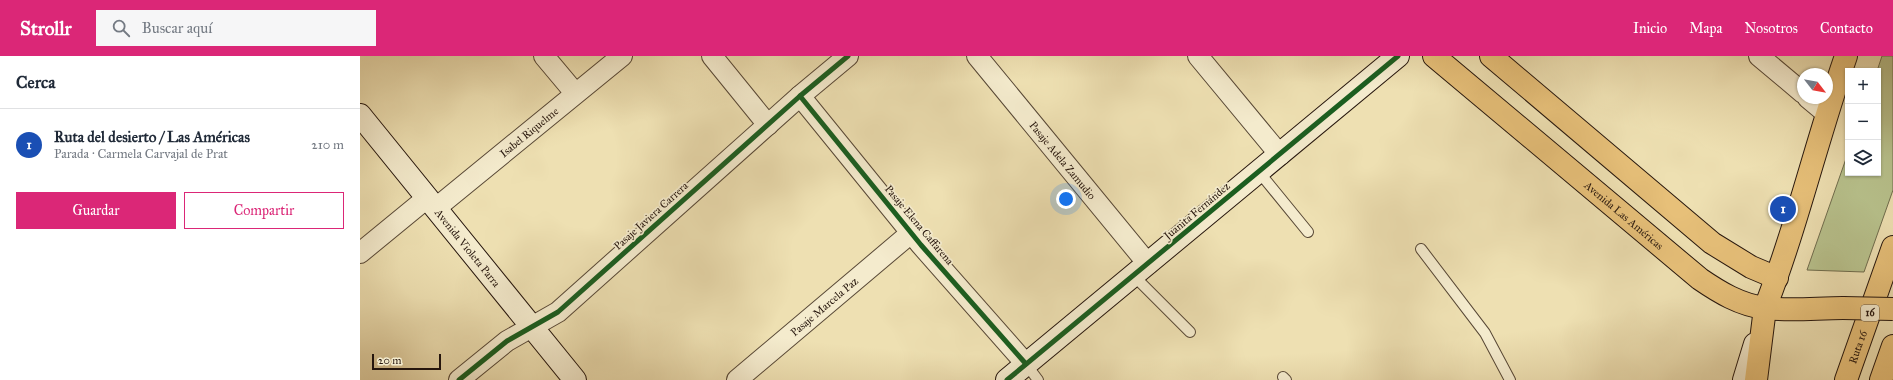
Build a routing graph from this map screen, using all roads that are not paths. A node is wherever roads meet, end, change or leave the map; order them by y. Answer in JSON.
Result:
{"nodes":[{"id":1,"x":544,"y":56,"type":"edge"},
{"id":2,"x":622,"y":56,"type":"edge"},
{"id":3,"x":712,"y":56,"type":"edge"},
{"id":4,"x":848,"y":56,"type":"edge"},
{"id":5,"x":977,"y":56,"type":"edge"},
{"id":6,"x":1198,"y":56,"type":"edge"},
{"id":7,"x":1398,"y":56,"type":"edge"},
{"id":8,"x":1434,"y":56,"type":"edge"},
{"id":9,"x":1491,"y":56,"type":"edge"},
{"id":10,"x":1759,"y":56,"type":"edge"},
{"id":11,"x":1846,"y":56,"type":"edge"},
{"id":12,"x":1797,"y":88,"type":"edge"},
{"id":13,"x":575,"y":94,"type":"junction"},
{"id":14,"x":800,"y":96,"type":"junction"},
{"id":15,"x":1815,"y":104,"type":"edge"},
{"id":16,"x":1826,"y":113,"type":"junction"},
{"id":17,"x":360,"y":115,"type":"edge"},
{"id":18,"x":768,"y":125,"type":"junction"},
{"id":19,"x":1280,"y":155,"type":"junction"},
{"id":20,"x":1259,"y":172,"type":"junction"},
{"id":21,"x":431,"y":203,"type":"junction"},
{"id":22,"x":1308,"y":232,"type":"dead end"},
{"id":23,"x":911,"y":233,"type":"junction"},
{"id":24,"x":1893,"y":247,"type":"edge"},
{"id":25,"x":1421,"y":249,"type":"dead end"},
{"id":26,"x":360,"y":253,"type":"edge"},
{"id":27,"x":1141,"y":270,"type":"junction"},
{"id":28,"x":1777,"y":278,"type":"junction"},
{"id":29,"x":1765,"y":308,"type":"junction"},
{"id":30,"x":1893,"y":309,"type":"edge"},
{"id":31,"x":532,"y":327,"type":"junction"},
{"id":32,"x":1190,"y":332,"type":"dead end"},
{"id":33,"x":1893,"y":346,"type":"edge"},
{"id":34,"x":1032,"y":372,"type":"edge"},
{"id":35,"x":459,"y":380,"type":"edge"},
{"id":36,"x":575,"y":380,"type":"edge"},
{"id":37,"x":737,"y":380,"type":"edge"},
{"id":38,"x":1007,"y":380,"type":"edge"},
{"id":39,"x":1510,"y":380,"type":"edge"},
{"id":40,"x":1744,"y":380,"type":"edge"},
{"id":41,"x":1756,"y":380,"type":"edge"},
{"id":42,"x":1846,"y":380,"type":"edge"},
{"id":43,"x":1881,"y":380,"type":"edge"}],
"edges":[{"from":1,"to":13,"type":"street"},
{"from":2,"to":13,"type":"street","name":"Isabel Riquelme"},
{"from":3,"to":18,"type":"street"},
{"from":4,"to":14,"type":"street","name":"Pasaje Javiera Carrera"},
{"from":5,"to":27,"type":"street","name":"Pasaje Adela Zamudio"},
{"from":6,"to":19,"type":"street"},
{"from":7,"to":19,"type":"street","name":"Juanita Fernández"},
{"from":8,"to":29,"type":"main road","name":"Avenida Las Américas"},
{"from":9,"to":28,"type":"main road"},
{"from":10,"to":12,"type":"street"},
{"from":11,"to":16,"type":"main road"},
{"from":13,"to":21,"type":"street","name":"Isabel Riquelme"},
{"from":14,"to":18,"type":"street","name":"Pasaje Javiera Carrera"},
{"from":14,"to":23,"type":"street","name":"Pasaje Elena Caffarena"},
{"from":15,"to":16,"type":"street"},
{"from":16,"to":28,"type":"main road"},
{"from":17,"to":21,"type":"street","name":"Avenida Violeta Parra"},
{"from":18,"to":31,"type":"street","name":"Pasaje Javiera Carrera"},
{"from":19,"to":20,"type":"street","name":"Juanita Fernández"},
{"from":20,"to":22,"type":"lane"},
{"from":20,"to":27,"type":"street","name":"Juanita Fernández"},
{"from":21,"to":26,"type":"street","name":"Isabel Riquelme"},
{"from":21,"to":31,"type":"street","name":"Avenida Violeta Parra"},
{"from":23,"to":34,"type":"street","name":"Pasaje Elena Caffarena"},
{"from":23,"to":37,"type":"street","name":"Pasaje Marcela Paz"},
{"from":24,"to":42,"type":"main road","name":"Ruta 16","number":"16"},
{"from":25,"to":39,"type":"lane"},
{"from":27,"to":32,"type":"lane"},
{"from":27,"to":34,"type":"street","name":"Juanita Fernández"},
{"from":28,"to":29,"type":"main road"},
{"from":29,"to":30,"type":"main road","name":"Avenida Las Américas","bridge":true},
{"from":29,"to":40,"type":"street"},
{"from":29,"to":41,"type":"main road"},
{"from":31,"to":35,"type":"street","name":"Pasaje Javiera Carrera"},
{"from":31,"to":36,"type":"street","name":"Avenida Violeta Parra"},
{"from":33,"to":43,"type":"main road"},
{"from":34,"to":38,"type":"street","name":"Juanita Fernández"}]}
